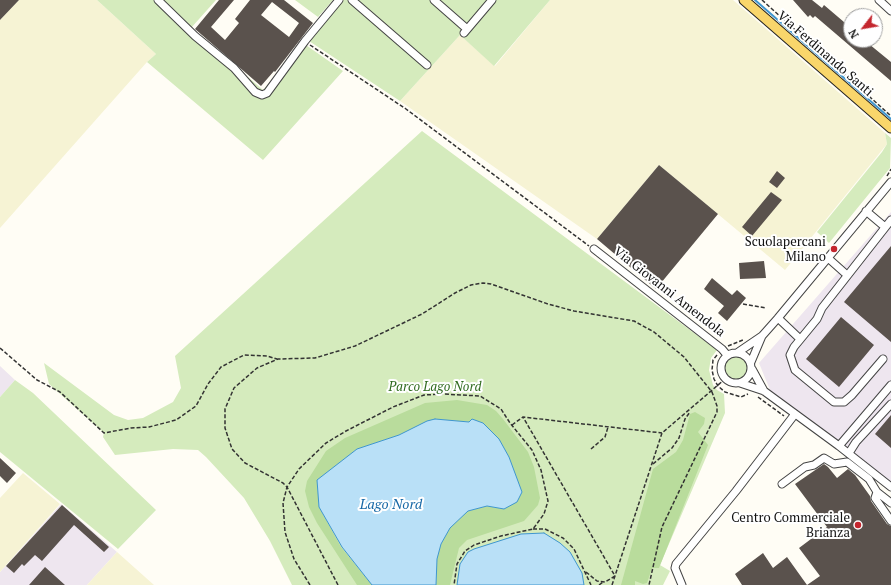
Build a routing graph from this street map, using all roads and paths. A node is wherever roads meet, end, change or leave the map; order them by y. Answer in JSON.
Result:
{"nodes":[{"id":1,"x":158,"y":0,"type":"edge"},
{"id":2,"x":339,"y":0,"type":"edge"},
{"id":3,"x":352,"y":0,"type":"edge"},
{"id":4,"x":434,"y":0,"type":"edge"},
{"id":5,"x":492,"y":0,"type":"edge"},
{"id":6,"x":744,"y":0,"type":"edge"},
{"id":7,"x":762,"y":0,"type":"edge"},
{"id":8,"x":879,"y":0,"type":"edge"},
{"id":9,"x":891,"y":11,"type":"edge"},
{"id":10,"x":305,"y":41,"type":"junction"},
{"id":11,"x":427,"y":64,"type":"dead end"},
{"id":12,"x":891,"y":116,"type":"edge"},
{"id":13,"x":891,"y":128,"type":"edge"},
{"id":14,"x":891,"y":169,"type":"edge"},
{"id":15,"x":883,"y":180,"type":"dead end"},
{"id":16,"x":891,"y":182,"type":"edge"},
{"id":17,"x":891,"y":189,"type":"edge"},
{"id":18,"x":869,"y":208,"type":"junction"},
{"id":19,"x":891,"y":220,"type":"edge"},
{"id":20,"x":885,"y":227,"type":"junction"},
{"id":21,"x":594,"y":249,"type":"joint"},
{"id":22,"x":828,"y":258,"type":"junction"},
{"id":23,"x":847,"y":275,"type":"junction"},
{"id":24,"x":744,"y":304,"type":"dead end"},
{"id":25,"x":766,"y":308,"type":"dead end"},
{"id":26,"x":778,"y":318,"type":"junction"},
{"id":27,"x":762,"y":336,"type":"junction"},
{"id":28,"x":749,"y":337,"type":"dead end"},
{"id":29,"x":800,"y":339,"type":"junction"},
{"id":30,"x":0,"y":348,"type":"edge"},
{"id":31,"x":722,"y":349,"type":"junction"},
{"id":32,"x":737,"y":353,"type":"junction"},
{"id":33,"x":727,"y":355,"type":"junction"},
{"id":34,"x":278,"y":359,"type":"junction"},
{"id":35,"x":883,"y":359,"type":"dead end"},
{"id":36,"x":751,"y":366,"type":"junction"},
{"id":37,"x":725,"y":379,"type":"junction"},
{"id":38,"x":740,"y":383,"type":"junction"},
{"id":39,"x":891,"y":385,"type":"edge"},
{"id":40,"x":718,"y":386,"type":"junction"},
{"id":41,"x":759,"y":391,"type":"junction"},
{"id":42,"x":712,"y":392,"type":"junction"},
{"id":43,"x":891,"y":404,"type":"edge"},
{"id":44,"x":691,"y":410,"type":"junction"},
{"id":45,"x":523,"y":417,"type":"junction"},
{"id":46,"x":793,"y":417,"type":"junction"},
{"id":47,"x":512,"y":426,"type":"junction"},
{"id":48,"x":608,"y":427,"type":"junction"},
{"id":49,"x":662,"y":433,"type":"junction"},
{"id":50,"x":839,"y":446,"type":"junction"},
{"id":51,"x":591,"y":449,"type":"dead end"},
{"id":52,"x":849,"y":453,"type":"junction"},
{"id":53,"x":652,"y":465,"type":"junction"},
{"id":54,"x":782,"y":484,"type":"dead end"},
{"id":55,"x":287,"y":487,"type":"junction"},
{"id":56,"x":891,"y":487,"type":"edge"},
{"id":57,"x":877,"y":492,"type":"junction"},
{"id":58,"x":891,"y":503,"type":"edge"},
{"id":59,"x":891,"y":521,"type":"edge"},
{"id":60,"x":532,"y":529,"type":"junction"},
{"id":61,"x":586,"y":572,"type":"junction"},
{"id":62,"x":615,"y":576,"type":"junction"},
{"id":63,"x":605,"y":582,"type":"junction"},
{"id":64,"x":310,"y":585,"type":"edge"},
{"id":65,"x":338,"y":585,"type":"edge"},
{"id":66,"x":454,"y":585,"type":"edge"},
{"id":67,"x":591,"y":585,"type":"edge"},
{"id":68,"x":599,"y":585,"type":"edge"},
{"id":69,"x":612,"y":585,"type":"edge"},
{"id":70,"x":649,"y":585,"type":"edge"},
{"id":71,"x":682,"y":585,"type":"edge"}],
"edges":[{"from":1,"to":10,"type":"street"},
{"from":2,"to":10,"type":"street"},
{"from":3,"to":11,"type":"street"},
{"from":4,"to":5,"type":"street"},
{"from":6,"to":13,"type":"main road","name":"Via Ferdinando Santi"},
{"from":7,"to":12,"type":"path"},
{"from":8,"to":9,"type":"street"},
{"from":10,"to":21,"type":"path"},
{"from":14,"to":15,"type":"path"},
{"from":16,"to":18,"type":"street"},
{"from":17,"to":18,"type":"street"},
{"from":18,"to":20,"type":"street"},
{"from":18,"to":22,"type":"street"},
{"from":19,"to":20,"type":"street"},
{"from":20,"to":23,"type":"street"},
{"from":21,"to":31,"type":"street","name":"Via Giovanni Amendola"},
{"from":22,"to":23,"type":"street"},
{"from":22,"to":26,"type":"street"},
{"from":23,"to":29,"type":"street"},
{"from":24,"to":25,"type":"path"},
{"from":26,"to":27,"type":"street"},
{"from":26,"to":29,"type":"street"},
{"from":27,"to":32,"type":"street"},
{"from":27,"to":36,"type":"street"},
{"from":28,"to":31,"type":"path"},
{"from":29,"to":35,"type":"street"},
{"from":30,"to":34,"type":"path"},
{"from":31,"to":33,"type":"street","name":"Via Giovanni Amendola"},
{"from":31,"to":40,"type":"path"},
{"from":32,"to":33,"type":"street"},
{"from":32,"to":36,"type":"street"},
{"from":33,"to":37,"type":"street"},
{"from":34,"to":42,"type":"path"},
{"from":34,"to":55,"type":"path"},
{"from":36,"to":38,"type":"street"},
{"from":36,"to":41,"type":"street"},
{"from":37,"to":38,"type":"street"},
{"from":37,"to":40,"type":"path"},
{"from":38,"to":41,"type":"street"},
{"from":39,"to":50,"type":"street"},
{"from":40,"to":41,"type":"path"},
{"from":40,"to":42,"type":"path"},
{"from":41,"to":46,"type":"street"},
{"from":41,"to":46,"type":"path"},
{"from":42,"to":44,"type":"path"},
{"from":42,"to":70,"type":"path"},
{"from":43,"to":52,"type":"street"},
{"from":44,"to":49,"type":"path"},
{"from":44,"to":53,"type":"path"},
{"from":45,"to":47,"type":"path"},
{"from":45,"to":48,"type":"path"},
{"from":45,"to":62,"type":"path"},
{"from":46,"to":50,"type":"street"},
{"from":46,"to":71,"type":"street"},
{"from":47,"to":55,"type":"path"},
{"from":47,"to":60,"type":"path"},
{"from":48,"to":49,"type":"path"},
{"from":48,"to":51,"type":"path"},
{"from":49,"to":53,"type":"path"},
{"from":50,"to":52,"type":"street"},
{"from":52,"to":56,"type":"street"},
{"from":53,"to":62,"type":"path"},
{"from":54,"to":57,"type":"street"},
{"from":55,"to":64,"type":"path"},
{"from":55,"to":65,"type":"path"},
{"from":57,"to":58,"type":"street"},
{"from":57,"to":59,"type":"street"},
{"from":60,"to":61,"type":"path"},
{"from":60,"to":66,"type":"path"},
{"from":61,"to":63,"type":"path"},
{"from":61,"to":67,"type":"path"},
{"from":62,"to":63,"type":"path"},
{"from":62,"to":69,"type":"path"},
{"from":63,"to":68,"type":"path"}]}
